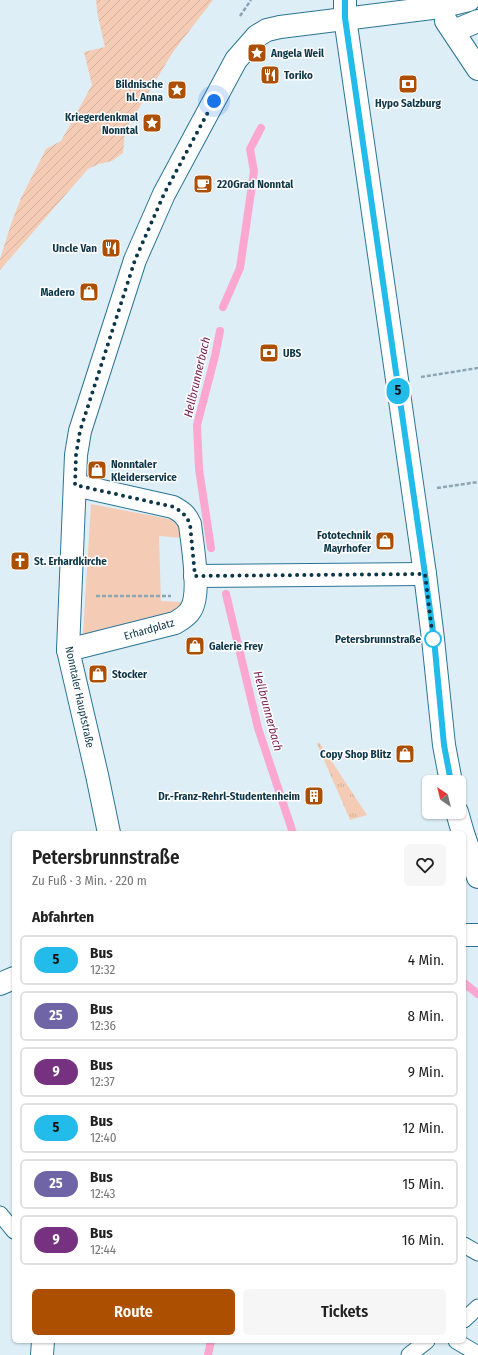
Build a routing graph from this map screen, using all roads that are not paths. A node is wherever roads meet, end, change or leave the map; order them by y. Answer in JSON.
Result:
{"nodes":[{"id":1,"x":469,"y":0,"type":"edge"},
{"id":2,"x":345,"y":9,"type":"edge"},
{"id":3,"x":478,"y":21,"type":"edge"},
{"id":4,"x":478,"y":69,"type":"edge"},
{"id":5,"x":75,"y":485,"type":"junction"},
{"id":6,"x":425,"y":574,"type":"junction"},
{"id":7,"x":195,"y":586,"type":"junction"},
{"id":8,"x":68,"y":650,"type":"junction"},
{"id":9,"x":450,"y":775,"type":"edge"},
{"id":10,"x":459,"y":819,"type":"edge"},
{"id":11,"x":109,"y":831,"type":"edge"},
{"id":12,"x":463,"y":831,"type":"edge"},
{"id":13,"x":466,"y":840,"type":"edge"},
{"id":14,"x":478,"y":877,"type":"edge"},
{"id":15,"x":466,"y":935,"type":"edge"},
{"id":16,"x":478,"y":935,"type":"edge"},
{"id":17,"x":12,"y":979,"type":"edge"},
{"id":18,"x":0,"y":984,"type":"edge"},
{"id":19,"x":0,"y":1214,"type":"edge"},
{"id":20,"x":12,"y":1229,"type":"edge"},
{"id":21,"x":466,"y":1246,"type":"edge"},
{"id":22,"x":478,"y":1253,"type":"edge"},
{"id":23,"x":478,"y":1307,"type":"edge"},
{"id":24,"x":466,"y":1318,"type":"edge"},
{"id":25,"x":43,"y":1343,"type":"edge"},
{"id":26,"x":424,"y":1343,"type":"edge"},
{"id":27,"x":459,"y":1343,"type":"edge"},
{"id":28,"x":478,"y":1354,"type":"edge"},
{"id":29,"x":42,"y":1355,"type":"edge"},
{"id":30,"x":409,"y":1355,"type":"edge"}],
"edges":[{"from":1,"to":2,"type":"street","name":"Nonntaler Hauptstraße"},
{"from":2,"to":5,"type":"street","name":"Nonntaler Hauptstraße"},
{"from":2,"to":6,"type":"street"},
{"from":3,"to":4,"type":"street"},
{"from":5,"to":7,"type":"street","name":"Erhardplatz"},
{"from":5,"to":8,"type":"street","name":"Nonntaler Hauptstraße"},
{"from":6,"to":7,"type":"street"},
{"from":6,"to":9,"type":"street"},
{"from":7,"to":8,"type":"street","name":"Erhardplatz"},
{"from":8,"to":11,"type":"street","name":"Nonntaler Hauptstraße"},
{"from":10,"to":12,"type":"street"},
{"from":13,"to":14,"type":"street"},
{"from":15,"to":16,"type":"street"},
{"from":17,"to":18,"type":"street"},
{"from":19,"to":20,"type":"lane"},
{"from":21,"to":22,"type":"lane"},
{"from":23,"to":24,"type":"lane"},
{"from":25,"to":29,"type":"street"},
{"from":26,"to":30,"type":"lane"},
{"from":27,"to":28,"type":"lane"}]}
